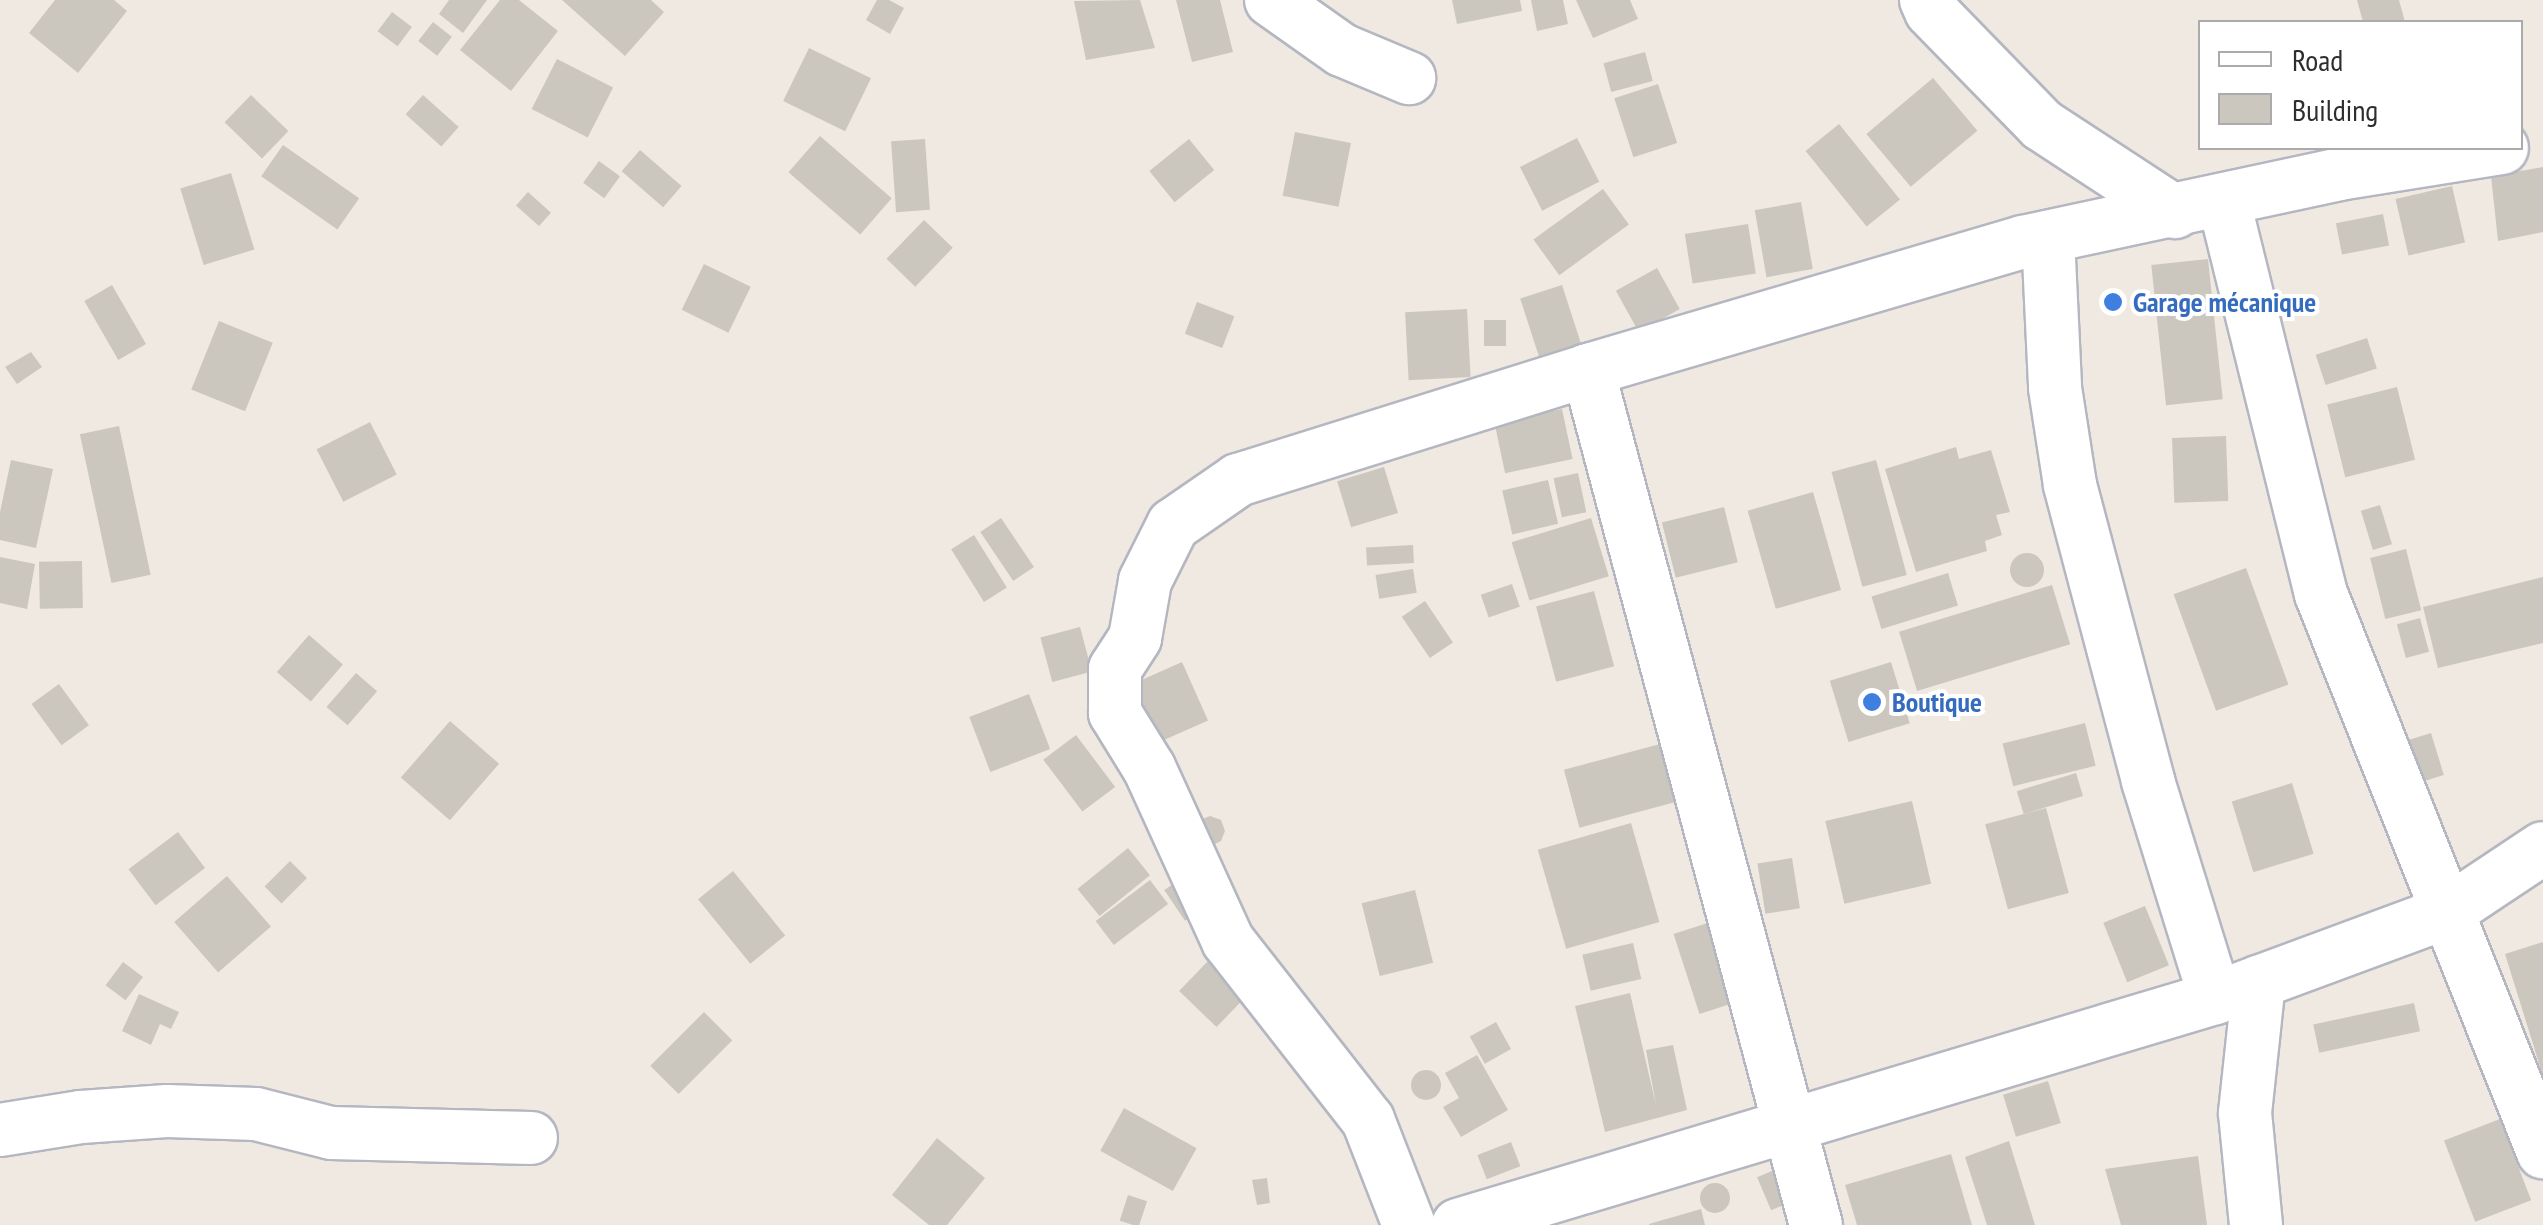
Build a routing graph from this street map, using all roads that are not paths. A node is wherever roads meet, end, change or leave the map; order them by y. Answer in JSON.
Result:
{"nodes":[{"id":1,"x":1271,"y":0,"type":"edge"},
{"id":2,"x":1916,"y":4,"type":"edge"},
{"id":3,"x":1409,"y":78,"type":"dead end"},
{"id":4,"x":2489,"y":150,"type":"edge"},
{"id":5,"x":2200,"y":207,"type":"junction"},
{"id":6,"x":2048,"y":237,"type":"junction"},
{"id":7,"x":1588,"y":370,"type":"junction"},
{"id":8,"x":2543,"y":848,"type":"edge"},
{"id":9,"x":2447,"y":912,"type":"junction"},
{"id":10,"x":2237,"y":990,"type":"junction"},
{"id":11,"x":0,"y":1130,"type":"edge"},
{"id":12,"x":1788,"y":1130,"type":"junction"},
{"id":13,"x":531,"y":1138,"type":"dead end"},
{"id":14,"x":2543,"y":1152,"type":"edge"},
{"id":15,"x":1409,"y":1225,"type":"edge"},
{"id":16,"x":1458,"y":1225,"type":"edge"},
{"id":17,"x":1816,"y":1225,"type":"edge"},
{"id":18,"x":2256,"y":1225,"type":"edge"}],
"edges":[{"from":1,"to":3,"type":"street"},
{"from":2,"to":5,"type":"street"},
{"from":4,"to":5,"type":"street"},
{"from":5,"to":6,"type":"street"},
{"from":5,"to":9,"type":"street"},
{"from":6,"to":7,"type":"street"},
{"from":6,"to":10,"type":"street"},
{"from":7,"to":12,"type":"street"},
{"from":7,"to":15,"type":"street"},
{"from":8,"to":9,"type":"street"},
{"from":9,"to":10,"type":"street"},
{"from":9,"to":14,"type":"street"},
{"from":10,"to":12,"type":"street"},
{"from":10,"to":18,"type":"street"},
{"from":11,"to":13,"type":"street"},
{"from":12,"to":16,"type":"street"},
{"from":12,"to":17,"type":"street"}]}
